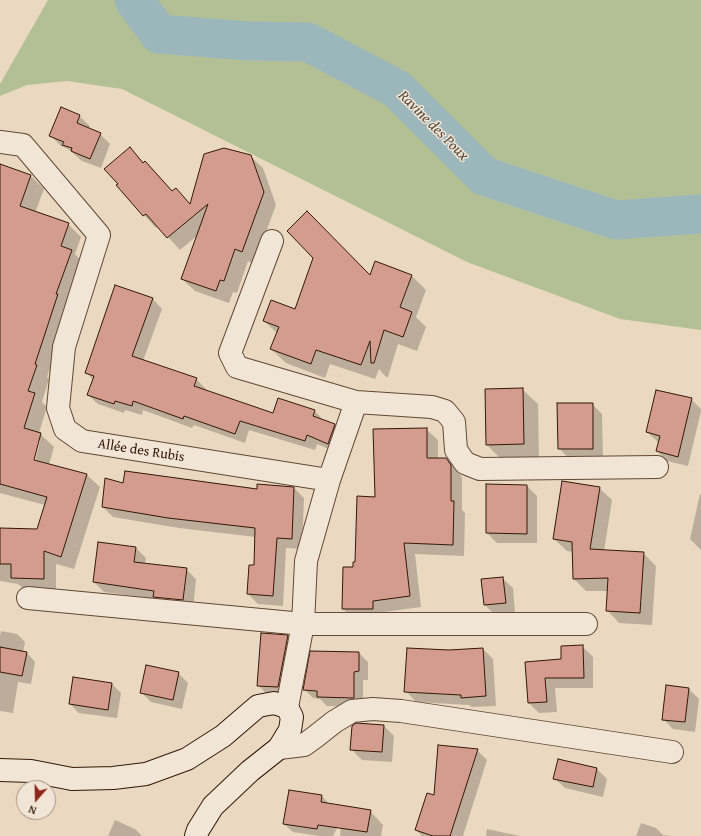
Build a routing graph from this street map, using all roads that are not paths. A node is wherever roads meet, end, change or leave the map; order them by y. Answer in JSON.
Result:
{"nodes":[{"id":1,"x":0,"y":142,"type":"edge"},
{"id":2,"x":272,"y":241,"type":"dead end"},
{"id":3,"x":356,"y":402,"type":"junction"},
{"id":4,"x":657,"y":467,"type":"dead end"},
{"id":5,"x":329,"y":480,"type":"junction"},
{"id":6,"x":28,"y":598,"type":"dead end"},
{"id":7,"x":303,"y":624,"type":"junction"},
{"id":8,"x":586,"y":624,"type":"dead end"},
{"id":9,"x":287,"y":707,"type":"junction"},
{"id":10,"x":279,"y":748,"type":"junction"},
{"id":11,"x":672,"y":752,"type":"dead end"},
{"id":12,"x":0,"y":770,"type":"edge"},
{"id":13,"x":196,"y":836,"type":"edge"}],
"edges":[{"from":1,"to":5,"type":"street","name":"Allée des Rubis"},
{"from":2,"to":3,"type":"street"},
{"from":3,"to":4,"type":"street"},
{"from":3,"to":5,"type":"street"},
{"from":5,"to":7,"type":"street"},
{"from":6,"to":7,"type":"street"},
{"from":7,"to":8,"type":"street"},
{"from":7,"to":9,"type":"street"},
{"from":9,"to":10,"type":"street"},
{"from":9,"to":12,"type":"street"},
{"from":10,"to":11,"type":"street"},
{"from":10,"to":13,"type":"street"}]}
